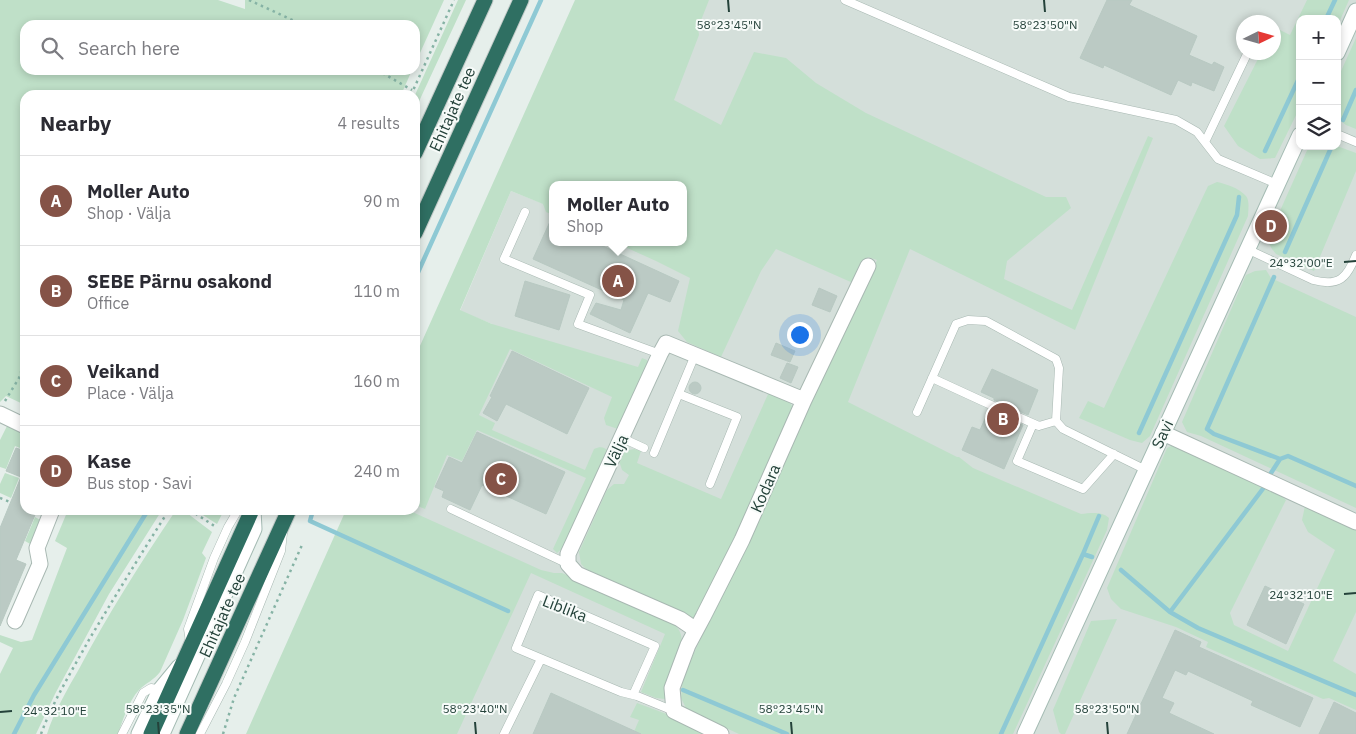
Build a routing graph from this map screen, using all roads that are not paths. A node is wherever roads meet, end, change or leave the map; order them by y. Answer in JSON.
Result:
{"nodes":[{"id":1,"x":485,"y":0,"type":"edge"},
{"id":2,"x":521,"y":0,"type":"edge"},
{"id":3,"x":844,"y":0,"type":"edge"},
{"id":4,"x":1356,"y":11,"type":"edge"},
{"id":5,"x":1341,"y":44,"type":"edge"},
{"id":6,"x":1244,"y":60,"type":"edge"},
{"id":7,"x":1341,"y":136,"type":"edge"},
{"id":8,"x":420,"y":142,"type":"edge"},
{"id":9,"x":1205,"y":142,"type":"junction"},
{"id":10,"x":1356,"y":142,"type":"edge"},
{"id":11,"x":1296,"y":144,"type":"edge"},
{"id":12,"x":1277,"y":184,"type":"junction"},
{"id":13,"x":526,"y":212,"type":"dead end"},
{"id":14,"x":420,"y":221,"type":"edge"},
{"id":15,"x":1247,"y":249,"type":"junction"},
{"id":16,"x":1356,"y":255,"type":"edge"},
{"id":17,"x":868,"y":266,"type":"dead end"},
{"id":18,"x":660,"y":354,"type":"junction"},
{"id":19,"x":695,"y":355,"type":"junction"},
{"id":20,"x":932,"y":378,"type":"junction"},
{"id":21,"x":679,"y":394,"type":"junction"},
{"id":22,"x":804,"y":400,"type":"junction"},
{"id":23,"x":917,"y":412,"type":"dead end"},
{"id":24,"x":2,"y":415,"type":"edge"},
{"id":25,"x":1056,"y":421,"type":"junction"},
{"id":26,"x":20,"y":424,"type":"edge"},
{"id":27,"x":1033,"y":424,"type":"junction"},
{"id":28,"x":1163,"y":433,"type":"junction"},
{"id":29,"x":622,"y":438,"type":"junction"},
{"id":30,"x":644,"y":448,"type":"dead end"},
{"id":31,"x":654,"y":453,"type":"dead end"},
{"id":32,"x":1114,"y":454,"type":"junction"},
{"id":33,"x":1146,"y":470,"type":"junction"},
{"id":34,"x":710,"y":484,"type":"dead end"},
{"id":35,"x":451,"y":510,"type":"dead end"},
{"id":36,"x":50,"y":515,"type":"edge"},
{"id":37,"x":235,"y":515,"type":"edge"},
{"id":38,"x":251,"y":515,"type":"edge"},
{"id":39,"x":253,"y":515,"type":"edge"},
{"id":40,"x":287,"y":515,"type":"edge"},
{"id":41,"x":287,"y":515,"type":"edge"},
{"id":42,"x":1356,"y":522,"type":"edge"},
{"id":43,"x":568,"y":564,"type":"junction"},
{"id":44,"x":15,"y":621,"type":"dead end"},
{"id":45,"x":696,"y":630,"type":"junction"},
{"id":46,"x":191,"y":645,"type":"junction"},
{"id":47,"x":541,"y":659,"type":"junction"},
{"id":48,"x":184,"y":662,"type":"junction"},
{"id":49,"x":160,"y":690,"type":"junction"},
{"id":50,"x":633,"y":695,"type":"junction"},
{"id":51,"x":674,"y":711,"type":"junction"},
{"id":52,"x":122,"y":734,"type":"edge"},
{"id":53,"x":139,"y":734,"type":"edge"},
{"id":54,"x":151,"y":734,"type":"edge"},
{"id":55,"x":162,"y":734,"type":"edge"},
{"id":56,"x":187,"y":734,"type":"edge"},
{"id":57,"x":200,"y":734,"type":"edge"},
{"id":58,"x":504,"y":734,"type":"edge"},
{"id":59,"x":721,"y":734,"type":"edge"},
{"id":60,"x":1025,"y":734,"type":"edge"}],
"edges":[{"from":1,"to":8,"type":"highway","name":"Ehitajate tee"},
{"from":2,"to":14,"type":"highway","name":"Ehitajate tee"},
{"from":3,"to":9,"type":"lane"},
{"from":4,"to":5,"type":"street"},
{"from":6,"to":9,"type":"lane"},
{"from":7,"to":10,"type":"lane"},
{"from":9,"to":12,"type":"lane"},
{"from":11,"to":12,"type":"street","name":"Savi"},
{"from":12,"to":15,"type":"street","name":"Savi"},
{"from":13,"to":18,"type":"lane"},
{"from":15,"to":16,"type":"lane"},
{"from":15,"to":28,"type":"street","name":"Savi"},
{"from":17,"to":22,"type":"street","name":"Kodara"},
{"from":18,"to":19,"type":"street"},
{"from":18,"to":29,"type":"street","name":"Välja"},
{"from":19,"to":21,"type":"lane"},
{"from":19,"to":22,"type":"street"},
{"from":20,"to":23,"type":"lane"},
{"from":20,"to":25,"type":"lane"},
{"from":20,"to":27,"type":"lane"},
{"from":21,"to":31,"type":"lane"},
{"from":21,"to":34,"type":"lane"},
{"from":22,"to":45,"type":"street","name":"Kodara"},
{"from":24,"to":26,"type":"street"},
{"from":25,"to":27,"type":"lane"},
{"from":25,"to":32,"type":"lane"},
{"from":27,"to":32,"type":"lane"},
{"from":28,"to":33,"type":"street","name":"Savi"},
{"from":28,"to":42,"type":"street"},
{"from":29,"to":30,"type":"lane"},
{"from":29,"to":43,"type":"street","name":"Välja"},
{"from":32,"to":33,"type":"lane"},
{"from":33,"to":60,"type":"street","name":"Savi"},
{"from":35,"to":43,"type":"lane"},
{"from":36,"to":44,"type":"street"},
{"from":37,"to":46,"type":"lane"},
{"from":38,"to":46,"type":"highway","name":"Ehitajate tee"},
{"from":39,"to":55,"type":"street"},
{"from":40,"to":56,"type":"highway","name":"Ehitajate tee"},
{"from":41,"to":57,"type":"lane"},
{"from":43,"to":45,"type":"street"},
{"from":45,"to":51,"type":"street","name":"Kodara"},
{"from":46,"to":48,"type":"highway","name":"Ehitajate tee"},
{"from":47,"to":50,"type":"lane","name":"Liblika"},
{"from":47,"to":50,"type":"lane","name":"Liblika"},
{"from":47,"to":58,"type":"lane"},
{"from":48,"to":49,"type":"street"},
{"from":48,"to":54,"type":"highway","name":"Ehitajate tee"},
{"from":49,"to":52,"type":"lane"},
{"from":49,"to":53,"type":"street"},
{"from":50,"to":51,"type":"lane","name":"Liblika"},
{"from":51,"to":59,"type":"street","name":"Liblika"}]}
